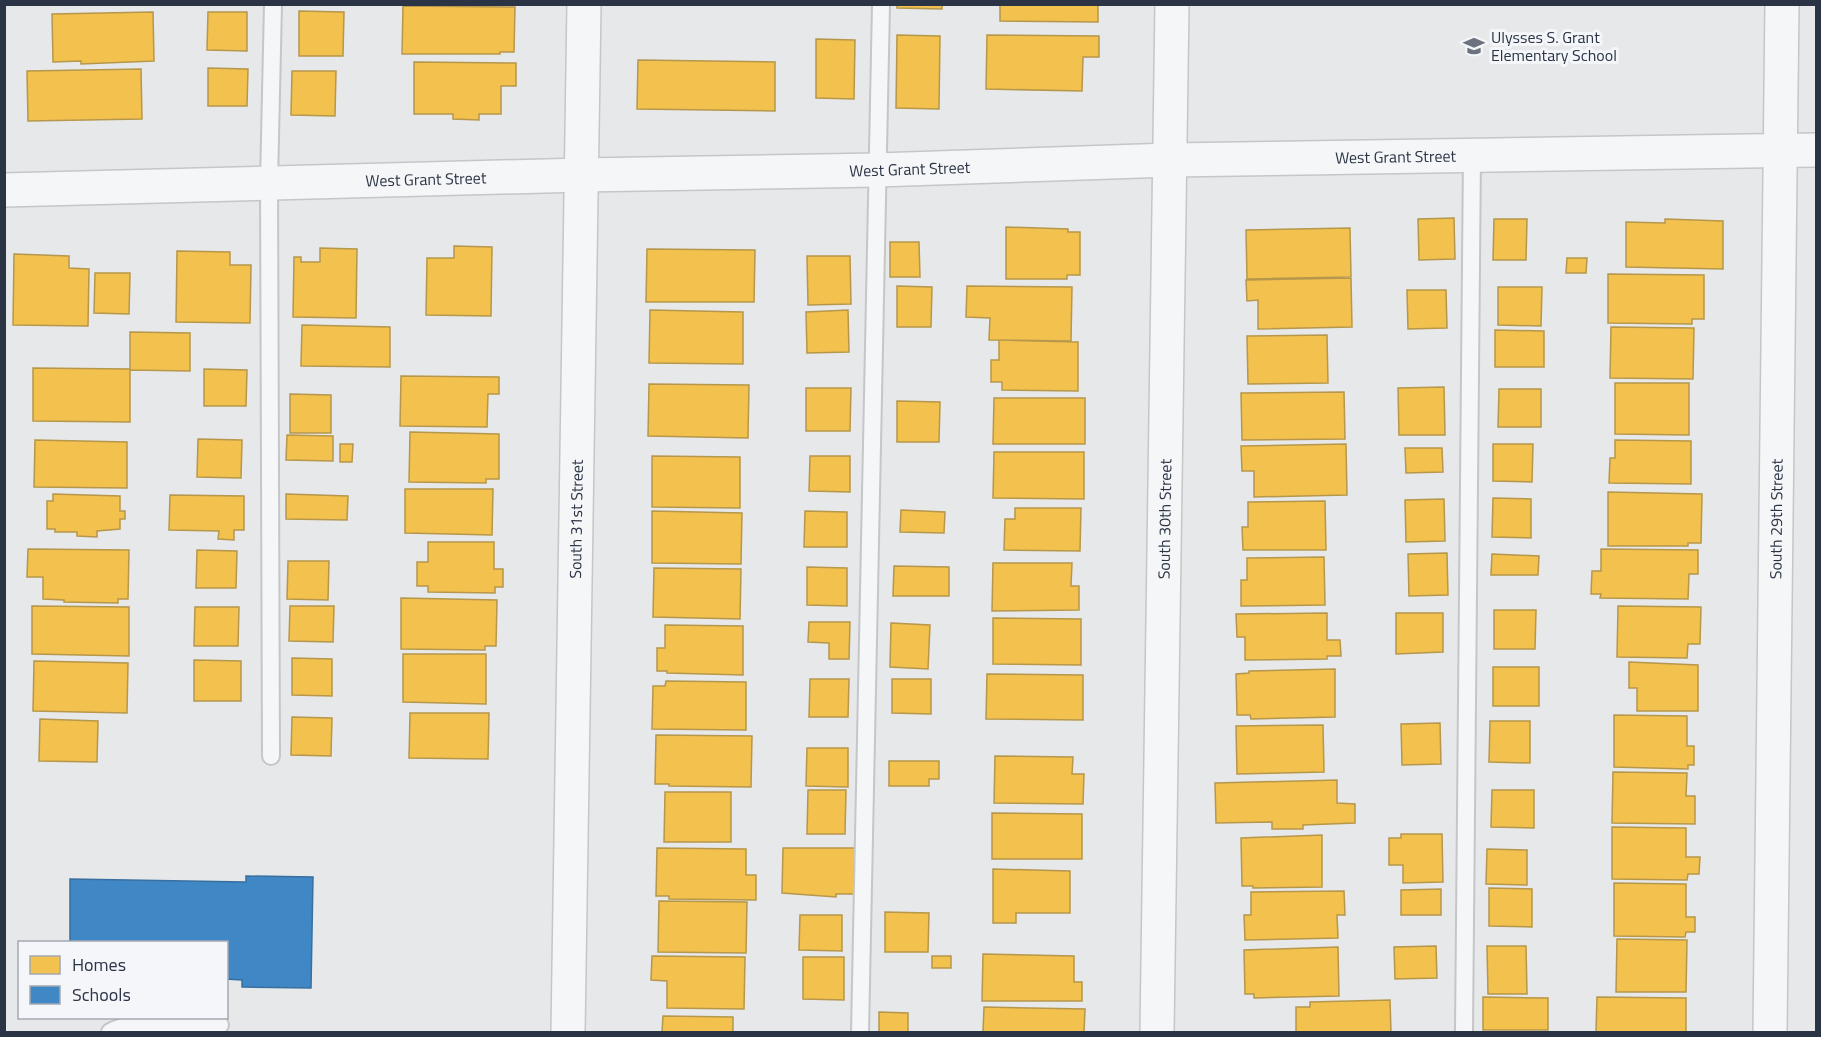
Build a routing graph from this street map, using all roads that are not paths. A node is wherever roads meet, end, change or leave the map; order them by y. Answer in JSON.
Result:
{"nodes":[{"id":1,"x":273,"y":4,"type":"edge"},
{"id":2,"x":584,"y":4,"type":"edge"},
{"id":3,"x":881,"y":4,"type":"edge"},
{"id":4,"x":1172,"y":4,"type":"edge"},
{"id":5,"x":1782,"y":4,"type":"edge"},
{"id":6,"x":1781,"y":150,"type":"junction"},
{"id":7,"x":1816,"y":150,"type":"edge"},
{"id":8,"x":1472,"y":154,"type":"junction"},
{"id":9,"x":1170,"y":160,"type":"junction"},
{"id":10,"x":878,"y":170,"type":"junction"},
{"id":11,"x":582,"y":175,"type":"junction"},
{"id":12,"x":269,"y":182,"type":"junction"},
{"id":13,"x":4,"y":190,"type":"edge"},
{"id":14,"x":271,"y":756,"type":"dead end"},
{"id":15,"x":220,"y":1025,"type":"dead end"},
{"id":16,"x":110,"y":1032,"type":"edge"},
{"id":17,"x":568,"y":1032,"type":"edge"},
{"id":18,"x":860,"y":1032,"type":"edge"},
{"id":19,"x":1157,"y":1032,"type":"edge"},
{"id":20,"x":1464,"y":1032,"type":"edge"},
{"id":21,"x":1770,"y":1032,"type":"edge"}],
"edges":[{"from":1,"to":12,"type":"lane"},
{"from":2,"to":11,"type":"street","name":"South 31st Street"},
{"from":3,"to":10,"type":"lane"},
{"from":4,"to":9,"type":"street","name":"South 30th Street"},
{"from":5,"to":6,"type":"street","name":"South 29th Street"},
{"from":6,"to":7,"type":"street","name":"West Grant Street"},
{"from":6,"to":8,"type":"street","name":"West Grant Street"},
{"from":6,"to":21,"type":"street","name":"South 29th Street"},
{"from":8,"to":9,"type":"street","name":"West Grant Street"},
{"from":8,"to":20,"type":"lane"},
{"from":9,"to":10,"type":"street","name":"West Grant Street"},
{"from":9,"to":19,"type":"street","name":"South 30th Street"},
{"from":10,"to":11,"type":"street","name":"West Grant Street"},
{"from":10,"to":18,"type":"lane"},
{"from":11,"to":12,"type":"street","name":"West Grant Street"},
{"from":11,"to":17,"type":"street","name":"South 31st Street"},
{"from":12,"to":13,"type":"street","name":"West Grant Street"},
{"from":12,"to":14,"type":"lane"},
{"from":15,"to":16,"type":"lane"}]}
